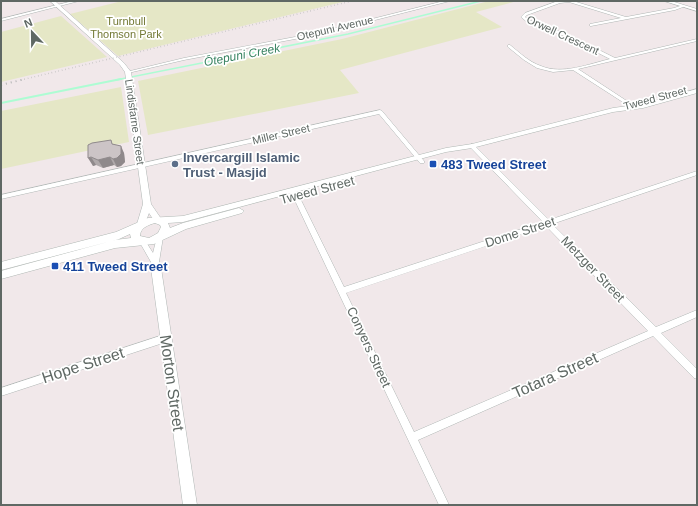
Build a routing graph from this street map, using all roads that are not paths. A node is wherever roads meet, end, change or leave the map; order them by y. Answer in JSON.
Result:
{"nodes":[{"id":1,"x":52,"y":1,"type":"edge"},
{"id":2,"x":77,"y":1,"type":"edge"},
{"id":3,"x":448,"y":1,"type":"edge"},
{"id":4,"x":666,"y":1,"type":"edge"},
{"id":5,"x":57,"y":6,"type":"junction"},
{"id":6,"x":682,"y":6,"type":"junction"},
{"id":7,"x":697,"y":10,"type":"edge"},
{"id":8,"x":625,"y":18,"type":"junction"},
{"id":9,"x":1,"y":20,"type":"edge"},
{"id":10,"x":591,"y":25,"type":"dead end"},
{"id":11,"x":697,"y":40,"type":"edge"},
{"id":12,"x":510,"y":46,"type":"dead end"},
{"id":13,"x":613,"y":59,"type":"junction"},
{"id":14,"x":574,"y":69,"type":"junction"},
{"id":15,"x":128,"y":76,"type":"junction"},
{"id":16,"x":697,"y":86,"type":"edge"},
{"id":17,"x":697,"y":91,"type":"edge"},
{"id":18,"x":632,"y":106,"type":"junction"},
{"id":19,"x":472,"y":146,"type":"junction"},
{"id":20,"x":419,"y":160,"type":"junction"},
{"id":21,"x":141,"y":166,"type":"junction"},
{"id":22,"x":697,"y":173,"type":"edge"},
{"id":23,"x":295,"y":193,"type":"junction"},
{"id":24,"x":1,"y":198,"type":"edge"},
{"id":25,"x":147,"y":204,"type":"junction"},
{"id":26,"x":158,"y":220,"type":"junction"},
{"id":27,"x":547,"y":223,"type":"junction"},
{"id":28,"x":141,"y":225,"type":"junction"},
{"id":29,"x":161,"y":236,"type":"junction"},
{"id":30,"x":141,"y":241,"type":"junction"},
{"id":31,"x":155,"y":265,"type":"junction"},
{"id":32,"x":1,"y":266,"type":"edge"},
{"id":33,"x":1,"y":275,"type":"edge"},
{"id":34,"x":342,"y":291,"type":"junction"},
{"id":35,"x":697,"y":313,"type":"edge"},
{"id":36,"x":654,"y":332,"type":"junction"},
{"id":37,"x":166,"y":338,"type":"junction"},
{"id":38,"x":697,"y":375,"type":"edge"},
{"id":39,"x":1,"y":392,"type":"edge"},
{"id":40,"x":412,"y":438,"type":"junction"},
{"id":41,"x":190,"y":505,"type":"edge"},
{"id":42,"x":444,"y":505,"type":"edge"}],
"edges":[{"from":1,"to":5,"type":"street","name":"Lindisfarne Street"},
{"from":2,"to":5,"type":"street"},
{"from":3,"to":15,"type":"street","name":"Otepuni Avenue"},
{"from":4,"to":6,"type":"street"},
{"from":5,"to":9,"type":"street"},
{"from":5,"to":15,"type":"street","name":"Lindisfarne Street"},
{"from":6,"to":7,"type":"street"},
{"from":6,"to":8,"type":"street"},
{"from":8,"to":10,"type":"street"},
{"from":8,"to":13,"type":"street","name":"Orwell Crescent"},
{"from":11,"to":13,"type":"street"},
{"from":12,"to":14,"type":"street"},
{"from":13,"to":14,"type":"street"},
{"from":14,"to":18,"type":"street"},
{"from":15,"to":21,"type":"street","name":"Lindisfarne Street"},
{"from":16,"to":18,"type":"main road","name":"Tweed Street"},
{"from":17,"to":18,"type":"main road","name":"Tweed Street"},
{"from":18,"to":19,"type":"main road","name":"Tweed Street"},
{"from":19,"to":20,"type":"main road","name":"Tweed Street"},
{"from":19,"to":27,"type":"street","name":"Metzger Street"},
{"from":20,"to":21,"type":"street","name":"Miller Street"},
{"from":20,"to":23,"type":"main road","name":"Tweed Street"},
{"from":21,"to":24,"type":"street","name":"Miller Street"},
{"from":21,"to":25,"type":"street","name":"Lindisfarne Street"},
{"from":22,"to":27,"type":"street","name":"Dome Street"},
{"from":23,"to":26,"type":"main road","name":"Tweed Street"},
{"from":23,"to":29,"type":"main road","name":"Tweed Street"},
{"from":23,"to":34,"type":"street","name":"Conyers Street"},
{"from":25,"to":26,"type":"street","name":"Lindisfarne Street"},
{"from":25,"to":28,"type":"street","name":"Lindisfarne Street"},
{"from":26,"to":28,"type":"main road"},
{"from":26,"to":29,"type":"main road"},
{"from":27,"to":34,"type":"street","name":"Dome Street"},
{"from":27,"to":36,"type":"street","name":"Metzger Street"},
{"from":28,"to":30,"type":"main road"},
{"from":28,"to":32,"type":"main road"},
{"from":29,"to":30,"type":"main road"},
{"from":29,"to":31,"type":"street","name":"Morton Street"},
{"from":30,"to":31,"type":"street","name":"Morton Street"},
{"from":30,"to":33,"type":"main road"},
{"from":31,"to":37,"type":"street","name":"Morton Street"},
{"from":34,"to":40,"type":"street","name":"Conyers Street"},
{"from":35,"to":36,"type":"street","name":"Totara Street"},
{"from":36,"to":38,"type":"street","name":"Metzger Street"},
{"from":36,"to":40,"type":"street","name":"Totara Street"},
{"from":37,"to":39,"type":"street","name":"Hope Street"},
{"from":37,"to":41,"type":"street","name":"Morton Street"},
{"from":40,"to":42,"type":"street","name":"Conyers Street"}]}
